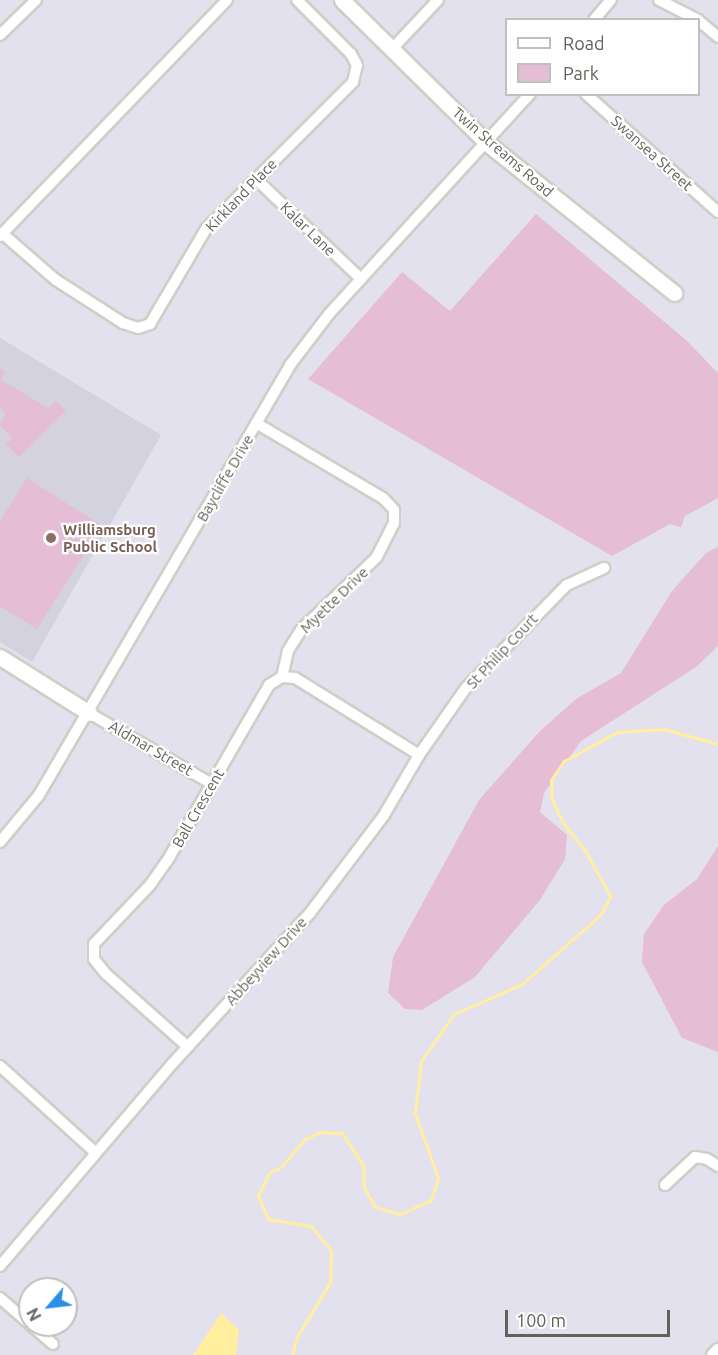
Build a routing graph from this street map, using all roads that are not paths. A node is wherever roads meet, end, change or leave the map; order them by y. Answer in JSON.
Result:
{"nodes":[{"id":1,"x":36,"y":0,"type":"edge"},
{"id":2,"x":228,"y":0,"type":"edge"},
{"id":3,"x":297,"y":0,"type":"edge"},
{"id":4,"x":342,"y":0,"type":"edge"},
{"id":5,"x":438,"y":0,"type":"edge"},
{"id":6,"x":611,"y":0,"type":"edge"},
{"id":7,"x":659,"y":0,"type":"edge"},
{"id":8,"x":596,"y":18,"type":"edge"},
{"id":9,"x":694,"y":18,"type":"edge"},
{"id":10,"x":700,"y":22,"type":"edge"},
{"id":11,"x":0,"y":35,"type":"edge"},
{"id":12,"x":718,"y":36,"type":"edge"},
{"id":13,"x":392,"y":49,"type":"junction"},
{"id":14,"x":528,"y":96,"type":"edge"},
{"id":15,"x":588,"y":96,"type":"edge"},
{"id":16,"x":487,"y":143,"type":"junction"},
{"id":17,"x":255,"y":179,"type":"junction"},
{"id":18,"x":718,"y":212,"type":"edge"},
{"id":19,"x":1,"y":235,"type":"edge"},
{"id":20,"x":361,"y":279,"type":"junction"},
{"id":21,"x":674,"y":293,"type":"dead end"},
{"id":22,"x":256,"y":423,"type":"junction"},
{"id":23,"x":604,"y":568,"type":"dead end"},
{"id":24,"x":0,"y":657,"type":"edge"},
{"id":25,"x":282,"y":676,"type":"junction"},
{"id":26,"x":89,"y":713,"type":"junction"},
{"id":27,"x":419,"y":755,"type":"junction"},
{"id":28,"x":212,"y":784,"type":"junction"},
{"id":29,"x":0,"y":842,"type":"edge"},
{"id":30,"x":188,"y":1047,"type":"junction"},
{"id":31,"x":0,"y":1066,"type":"edge"},
{"id":32,"x":95,"y":1152,"type":"junction"},
{"id":33,"x":718,"y":1166,"type":"edge"},
{"id":34,"x":665,"y":1185,"type":"dead end"},
{"id":35,"x":0,"y":1266,"type":"edge"},
{"id":36,"x":0,"y":1298,"type":"edge"},
{"id":37,"x":18,"y":1313,"type":"edge"},
{"id":38,"x":45,"y":1337,"type":"edge"},
{"id":39,"x":53,"y":1344,"type":"dead end"},
{"id":40,"x":718,"y":1351,"type":"edge"},
{"id":41,"x":714,"y":1355,"type":"edge"}],
"edges":[{"from":1,"to":11,"type":"street"},
{"from":2,"to":19,"type":"street","name":"Kirkland Place"},
{"from":3,"to":17,"type":"street","name":"Kirkland Place"},
{"from":4,"to":13,"type":"street","name":"Twin Streams Road"},
{"from":5,"to":13,"type":"street"},
{"from":6,"to":8,"type":"street"},
{"from":7,"to":9,"type":"street"},
{"from":10,"to":12,"type":"street"},
{"from":13,"to":16,"type":"street","name":"Twin Streams Road"},
{"from":14,"to":16,"type":"street","name":"Baycliffe Drive"},
{"from":15,"to":18,"type":"street","name":"Swansea Street"},
{"from":16,"to":20,"type":"street","name":"Baycliffe Drive"},
{"from":16,"to":21,"type":"street","name":"Twin Streams Road"},
{"from":17,"to":19,"type":"street","name":"Kirkland Place"},
{"from":17,"to":20,"type":"street","name":"Kalar Lane"},
{"from":20,"to":22,"type":"street","name":"Baycliffe Drive"},
{"from":22,"to":25,"type":"street","name":"Myette Drive"},
{"from":22,"to":26,"type":"street","name":"Baycliffe Drive"},
{"from":23,"to":27,"type":"street","name":"St Philip Court"},
{"from":24,"to":26,"type":"street"},
{"from":25,"to":27,"type":"street"},
{"from":25,"to":28,"type":"street","name":"Ball Crescent"},
{"from":26,"to":28,"type":"street","name":"Aldmar Street"},
{"from":26,"to":29,"type":"street","name":"Baycliffe Drive"},
{"from":27,"to":30,"type":"street","name":"Abbeyview Drive"},
{"from":28,"to":30,"type":"street","name":"Ball Crescent"},
{"from":30,"to":32,"type":"street","name":"Abbeyview Drive"},
{"from":31,"to":32,"type":"street"},
{"from":32,"to":35,"type":"street","name":"Abbeyview Drive"},
{"from":33,"to":34,"type":"street"},
{"from":36,"to":37,"type":"street"},
{"from":38,"to":39,"type":"street"},
{"from":40,"to":41,"type":"street"}]}
